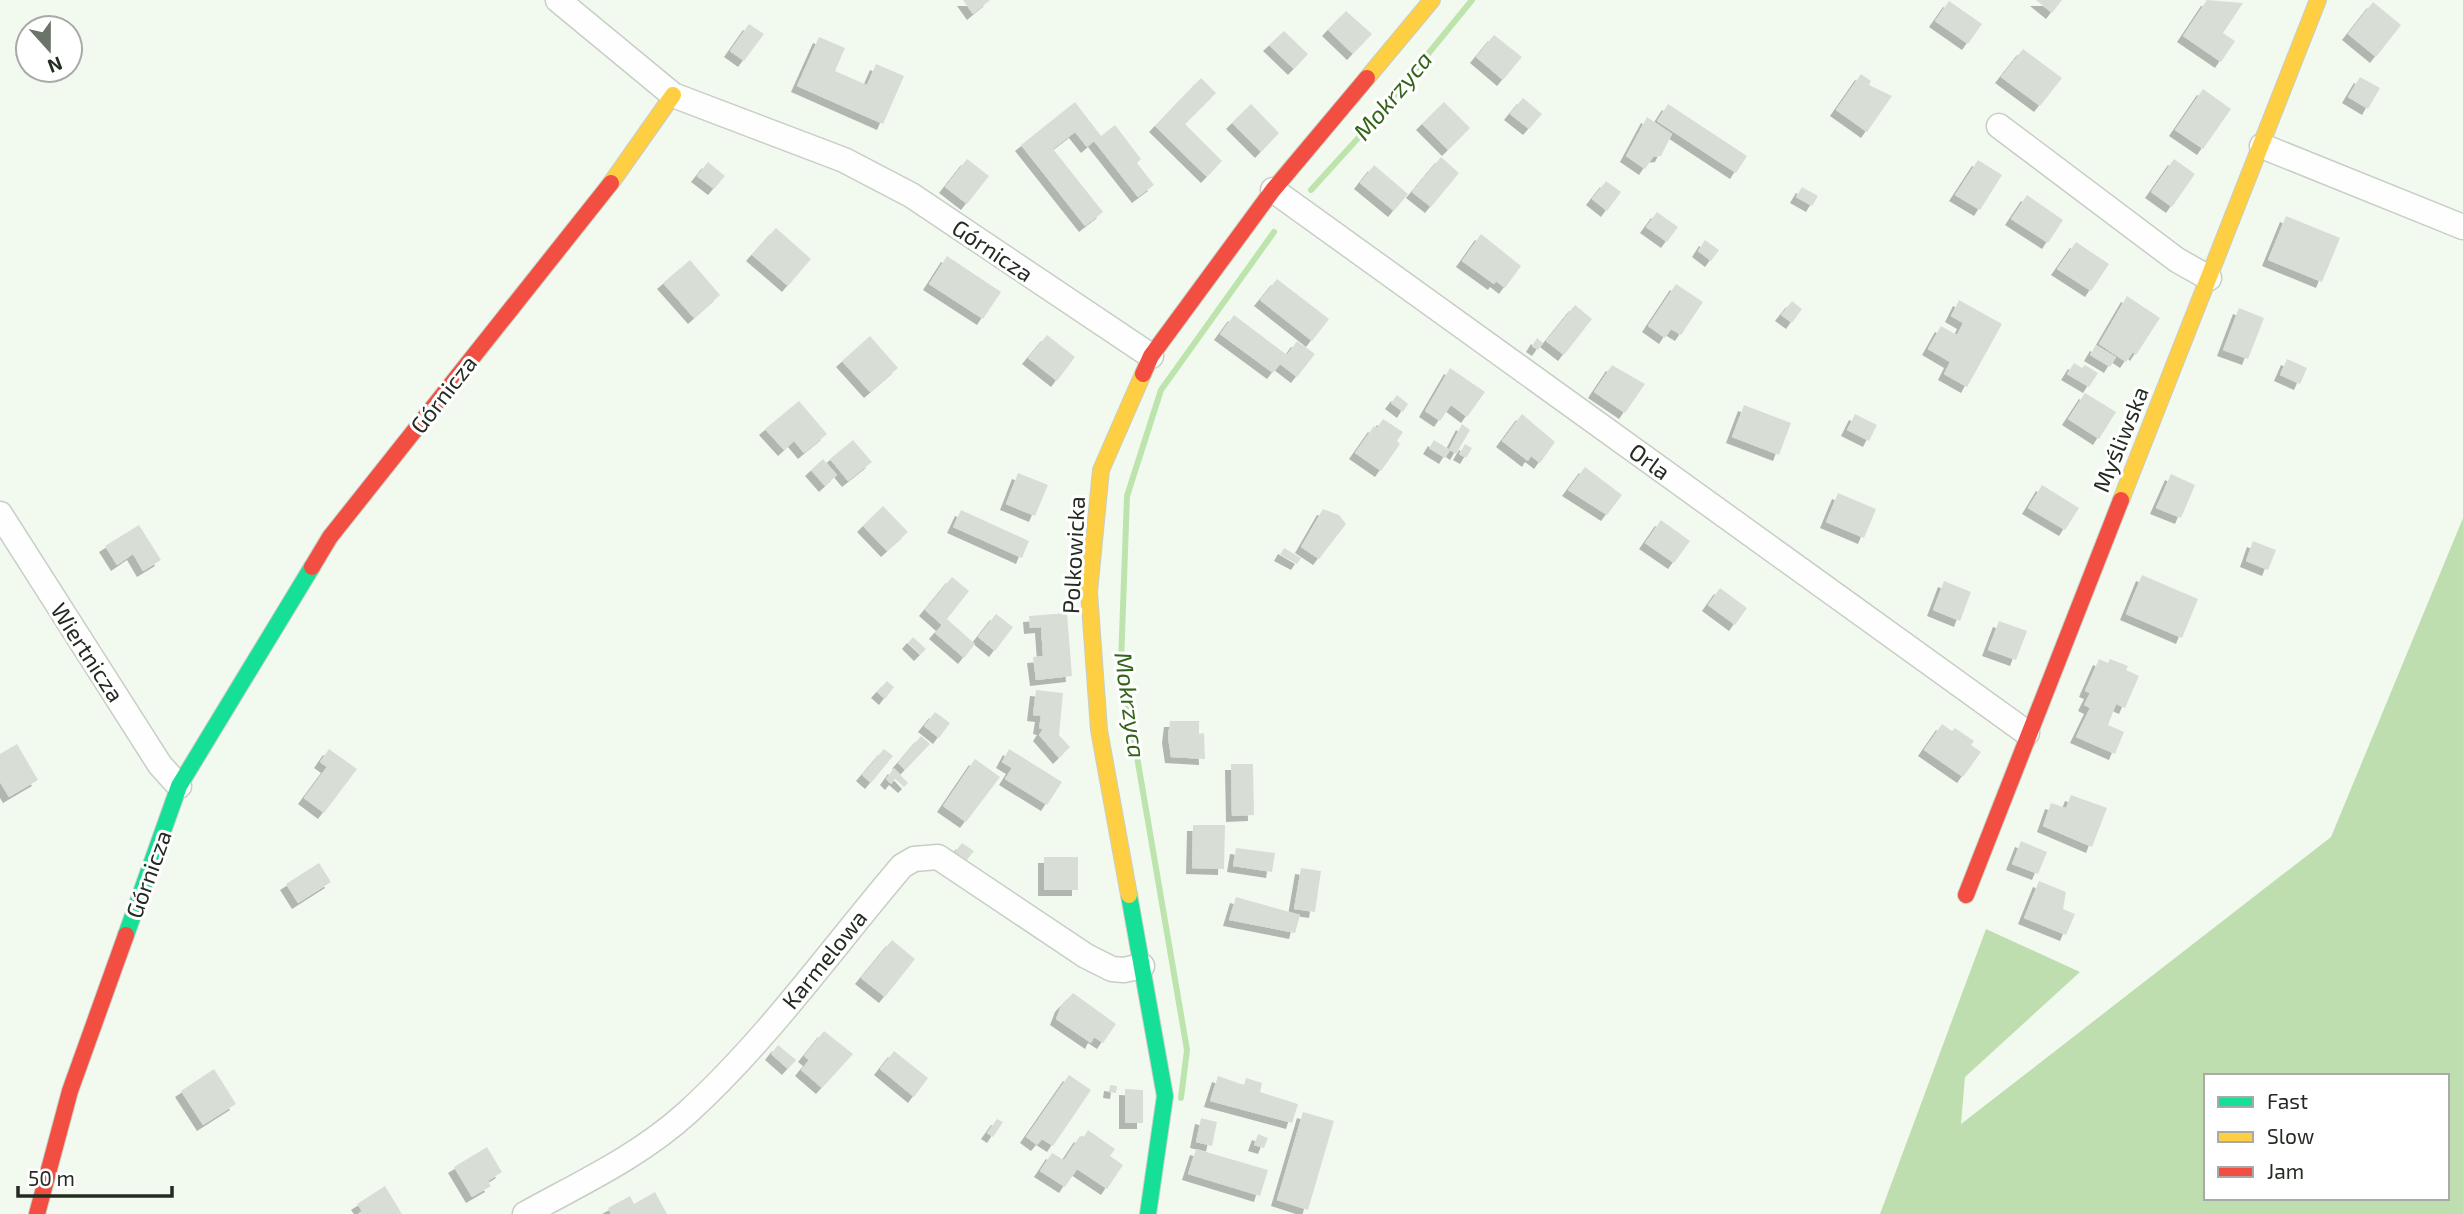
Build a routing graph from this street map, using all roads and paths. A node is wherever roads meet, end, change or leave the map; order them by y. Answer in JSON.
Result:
{"nodes":[{"id":1,"x":558,"y":0,"type":"edge"},
{"id":2,"x":1432,"y":0,"type":"edge"},
{"id":3,"x":2318,"y":0,"type":"edge"},
{"id":4,"x":673,"y":94,"type":"junction"},
{"id":5,"x":1999,"y":126,"type":"dead end"},
{"id":6,"x":2262,"y":146,"type":"junction"},
{"id":7,"x":1273,"y":190,"type":"junction"},
{"id":8,"x":2463,"y":227,"type":"edge"},
{"id":9,"x":2209,"y":278,"type":"junction"},
{"id":10,"x":1151,"y":356,"type":"junction"},
{"id":11,"x":0,"y":514,"type":"edge"},
{"id":12,"x":2027,"y":733,"type":"junction"},
{"id":13,"x":179,"y":786,"type":"junction"},
{"id":14,"x":1966,"y":895,"type":"dead end"},
{"id":15,"x":1142,"y":966,"type":"junction"},
{"id":16,"x":37,"y":1214,"type":"edge"},
{"id":17,"x":525,"y":1214,"type":"edge"},
{"id":18,"x":1147,"y":1214,"type":"edge"}],
"edges":[{"from":1,"to":4,"type":"street"},
{"from":2,"to":7,"type":"street","name":"Polkowicka"},
{"from":3,"to":6,"type":"street","name":"Myśliwska"},
{"from":4,"to":10,"type":"street","name":"Górnicza"},
{"from":4,"to":13,"type":"street","name":"Górnicza"},
{"from":5,"to":9,"type":"street"},
{"from":6,"to":8,"type":"street"},
{"from":6,"to":9,"type":"street","name":"Myśliwska"},
{"from":7,"to":10,"type":"street","name":"Polkowicka"},
{"from":7,"to":12,"type":"street","name":"Orla"},
{"from":9,"to":12,"type":"street","name":"Myśliwska"},
{"from":10,"to":15,"type":"street","name":"Polkowicka"},
{"from":11,"to":13,"type":"street","name":"Wiertnicza"},
{"from":12,"to":14,"type":"street","name":"Myśliwska"},
{"from":13,"to":16,"type":"street","name":"Górnicza"},
{"from":15,"to":17,"type":"street","name":"Karmelowa"},
{"from":15,"to":18,"type":"street","name":"Polkowicka"}]}
